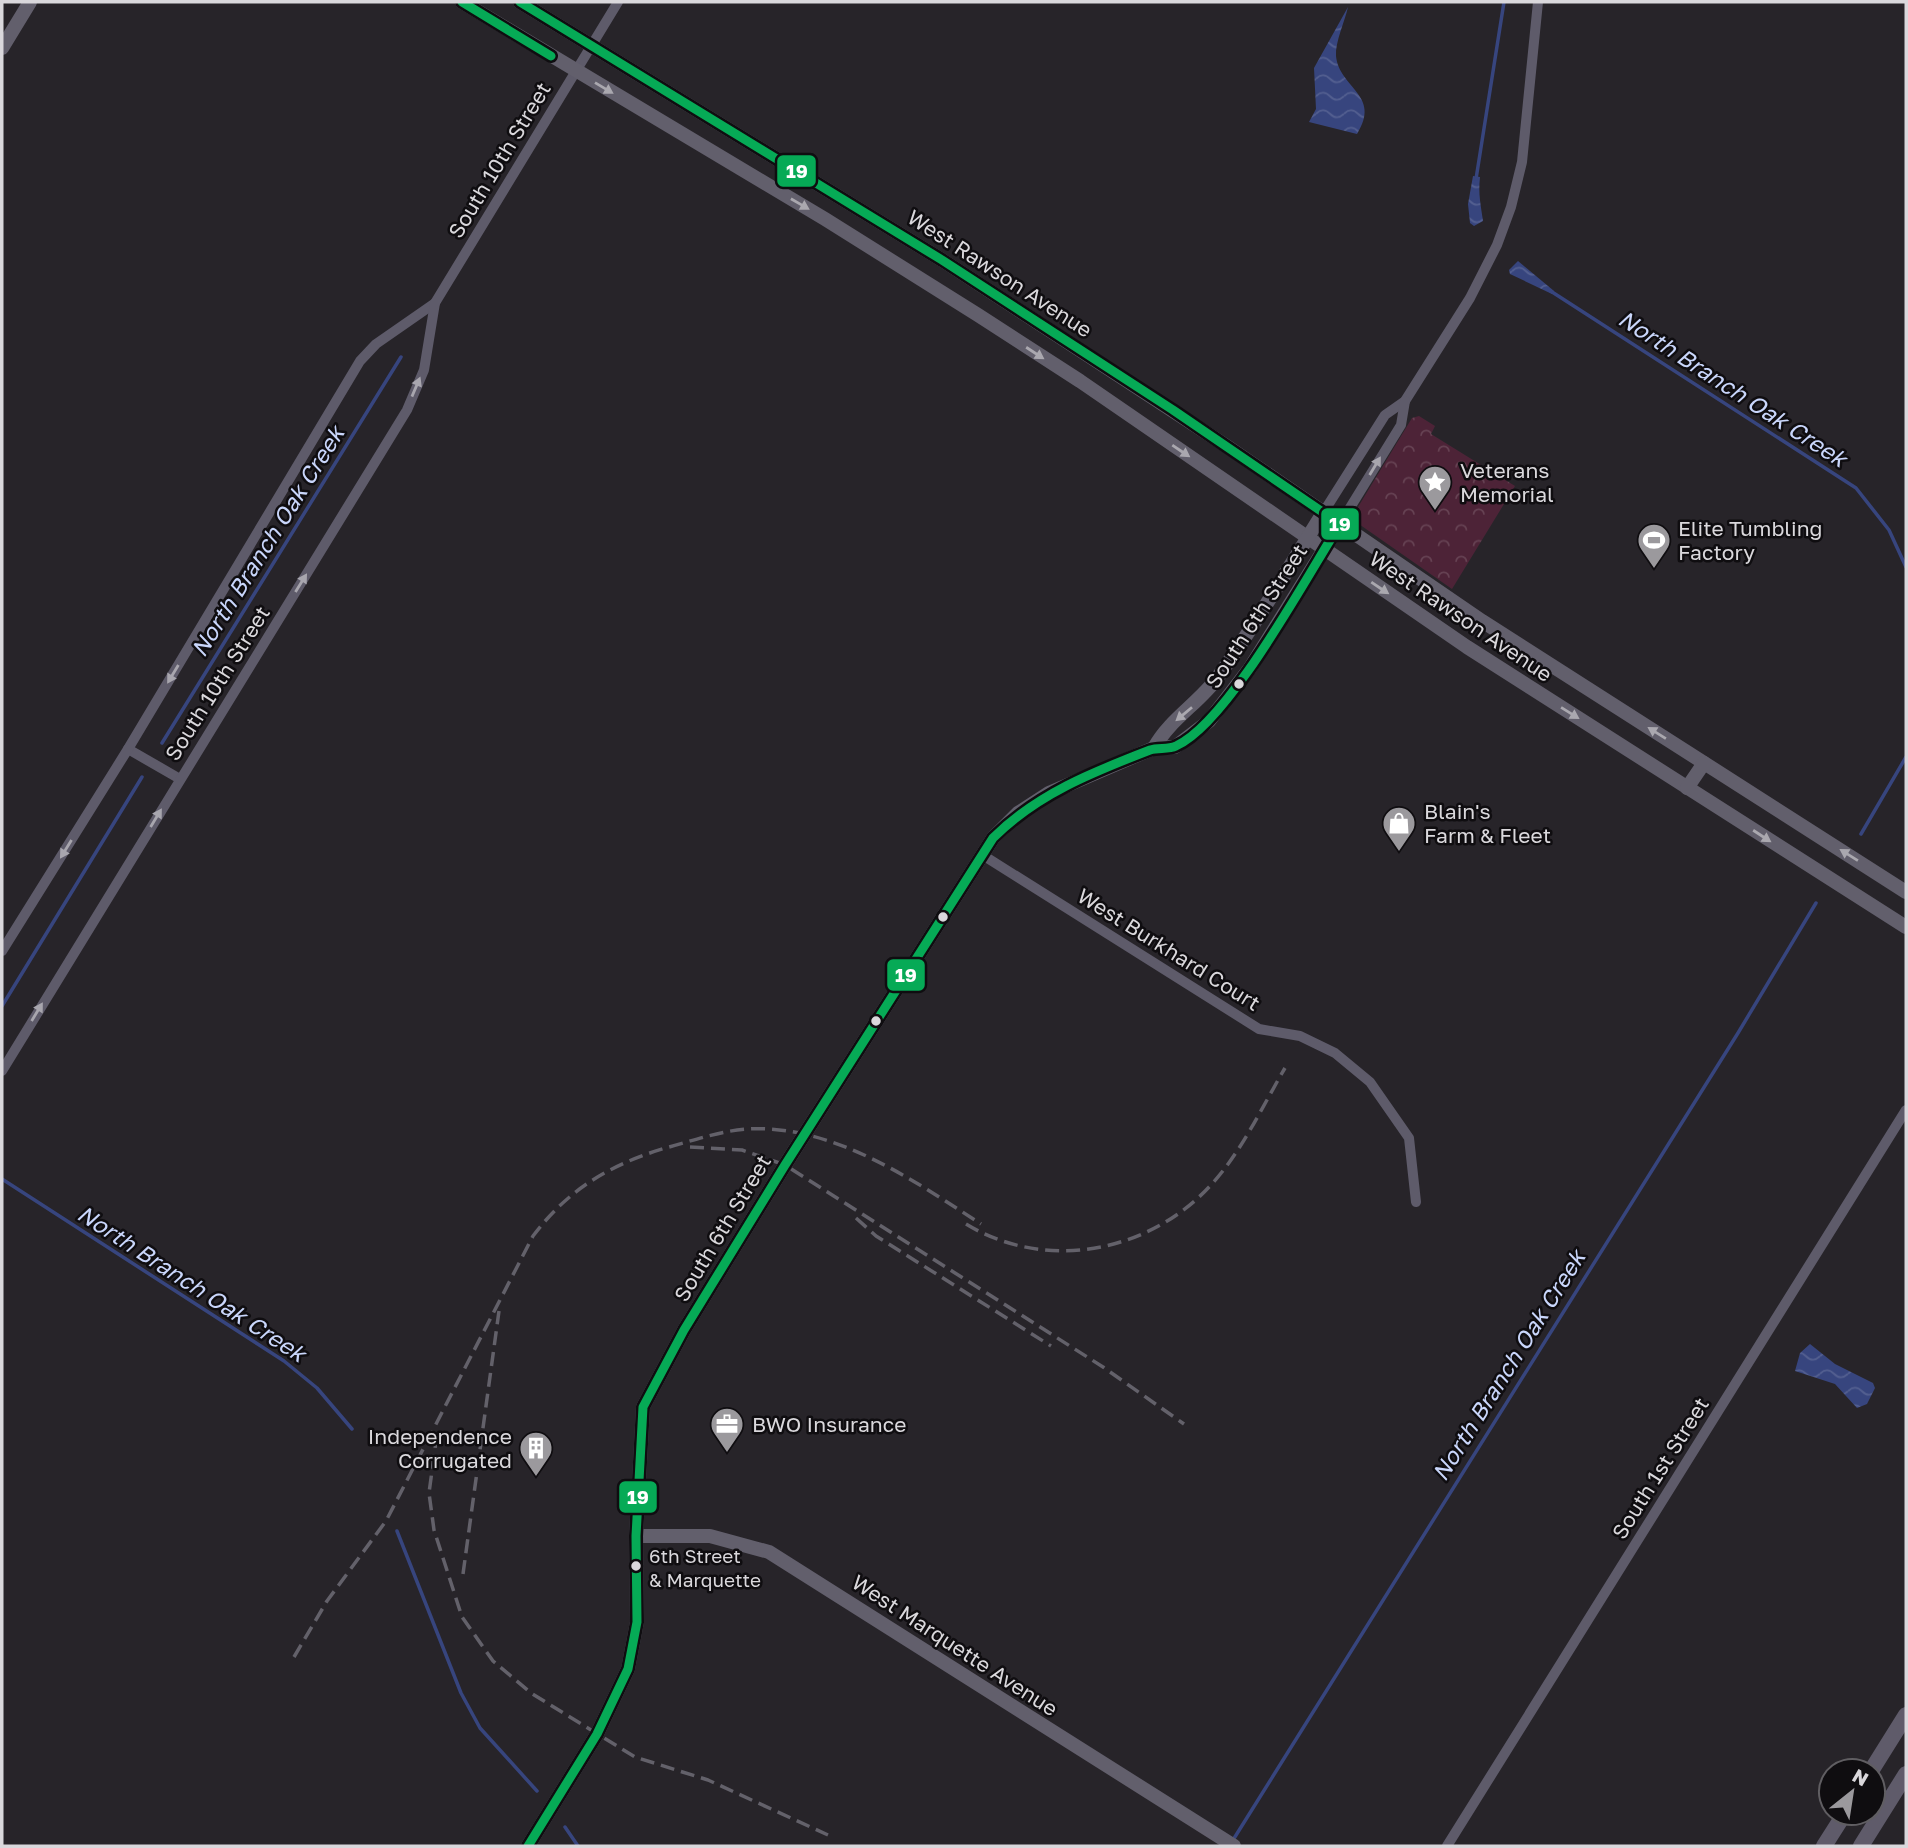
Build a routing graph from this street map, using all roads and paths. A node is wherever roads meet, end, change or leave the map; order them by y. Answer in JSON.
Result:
{"nodes":[{"id":1,"x":30,"y":2,"type":"edge"},
{"id":2,"x":462,"y":2,"type":"edge"},
{"id":3,"x":520,"y":2,"type":"edge"},
{"id":4,"x":618,"y":2,"type":"edge"},
{"id":5,"x":1538,"y":2,"type":"edge"},
{"id":6,"x":591,"y":46,"type":"junction"},
{"id":7,"x":2,"y":48,"type":"edge"},
{"id":8,"x":576,"y":71,"type":"junction"},
{"id":9,"x":435,"y":303,"type":"junction"},
{"id":10,"x":1405,"y":401,"type":"junction"},
{"id":11,"x":1323,"y":513,"type":"junction"},
{"id":12,"x":1340,"y":524,"type":"junction"},
{"id":13,"x":1307,"y":538,"type":"junction"},
{"id":14,"x":1324,"y":550,"type":"junction"},
{"id":15,"x":1154,"y":748,"type":"junction"},
{"id":16,"x":128,"y":749,"type":"junction"},
{"id":17,"x":1704,"y":763,"type":"junction"},
{"id":18,"x":180,"y":779,"type":"junction"},
{"id":19,"x":1687,"y":788,"type":"junction"},
{"id":20,"x":981,"y":854,"type":"junction"},
{"id":21,"x":1906,"y":892,"type":"edge"},
{"id":22,"x":1906,"y":928,"type":"edge"},
{"id":23,"x":2,"y":951,"type":"edge"},
{"id":24,"x":2,"y":1071,"type":"edge"},
{"id":25,"x":1906,"y":1110,"type":"edge"},
{"id":26,"x":1416,"y":1202,"type":"dead end"},
{"id":27,"x":636,"y":1536,"type":"junction"},
{"id":28,"x":1906,"y":1715,"type":"edge"},
{"id":29,"x":1880,"y":1757,"type":"edge"},
{"id":30,"x":1906,"y":1774,"type":"edge"},
{"id":31,"x":1836,"y":1827,"type":"edge"},
{"id":32,"x":528,"y":1846,"type":"edge"},
{"id":33,"x":1234,"y":1846,"type":"edge"},
{"id":34,"x":1447,"y":1846,"type":"edge"},
{"id":35,"x":1824,"y":1846,"type":"edge"},
{"id":36,"x":1861,"y":1846,"type":"edge"}],
"edges":[{"from":1,"to":7,"type":"main road"},
{"from":2,"to":8,"type":"main road","name":"West Rawson Avenue"},
{"from":3,"to":6,"type":"main road","name":"West Rawson Avenue"},
{"from":4,"to":6,"type":"street","name":"South 10th Street"},
{"from":5,"to":10,"type":"street","name":"South 6th Street"},
{"from":6,"to":8,"type":"street","name":"South 10th Street"},
{"from":6,"to":11,"type":"main road","name":"West Rawson Avenue"},
{"from":8,"to":9,"type":"street","name":"South 10th Street"},
{"from":8,"to":13,"type":"main road","name":"West Rawson Avenue","one_way":true},
{"from":9,"to":16,"type":"street","name":"South 10th Street","one_way":true},
{"from":18,"to":9,"type":"street","name":"South 10th Street","one_way":true},
{"from":10,"to":11,"type":"street","name":"South 6th Street"},
{"from":12,"to":10,"type":"street","name":"South 6th Street","one_way":true},
{"from":11,"to":12,"type":"main road","name":"West Rawson Avenue"},
{"from":11,"to":13,"type":"main road","name":"South 6th Street"},
{"from":12,"to":14,"type":"main road","name":"South 6th Street"},
{"from":17,"to":12,"type":"main road","name":"West Rawson Avenue","one_way":true},
{"from":13,"to":14,"type":"main road","name":"West Rawson Avenue"},
{"from":13,"to":15,"type":"main road","name":"South 6th Street","one_way":true},
{"from":14,"to":15,"type":"main road","name":"South 6th Street"},
{"from":14,"to":19,"type":"main road","name":"West Rawson Avenue","one_way":true},
{"from":15,"to":20,"type":"main road","name":"South 6th Street"},
{"from":16,"to":18,"type":"street"},
{"from":16,"to":23,"type":"street","name":"South 10th Street","one_way":true},
{"from":17,"to":19,"type":"main road"},
{"from":21,"to":17,"type":"main road","name":"West Rawson Avenue","one_way":true},
{"from":24,"to":18,"type":"street","name":"South 10th Street","one_way":true},
{"from":19,"to":22,"type":"main road","name":"West Rawson Avenue","one_way":true},
{"from":20,"to":26,"type":"street","name":"West Burkhard Court"},
{"from":20,"to":27,"type":"main road","name":"South 6th Street"},
{"from":25,"to":34,"type":"street","name":"South 1st Street"},
{"from":27,"to":32,"type":"main road","name":"South 6th Street"},
{"from":27,"to":33,"type":"main road","name":"West Marquette Avenue"},
{"from":28,"to":29,"type":"main road"},
{"from":30,"to":36,"type":"main road"},
{"from":31,"to":35,"type":"main road"}]}
